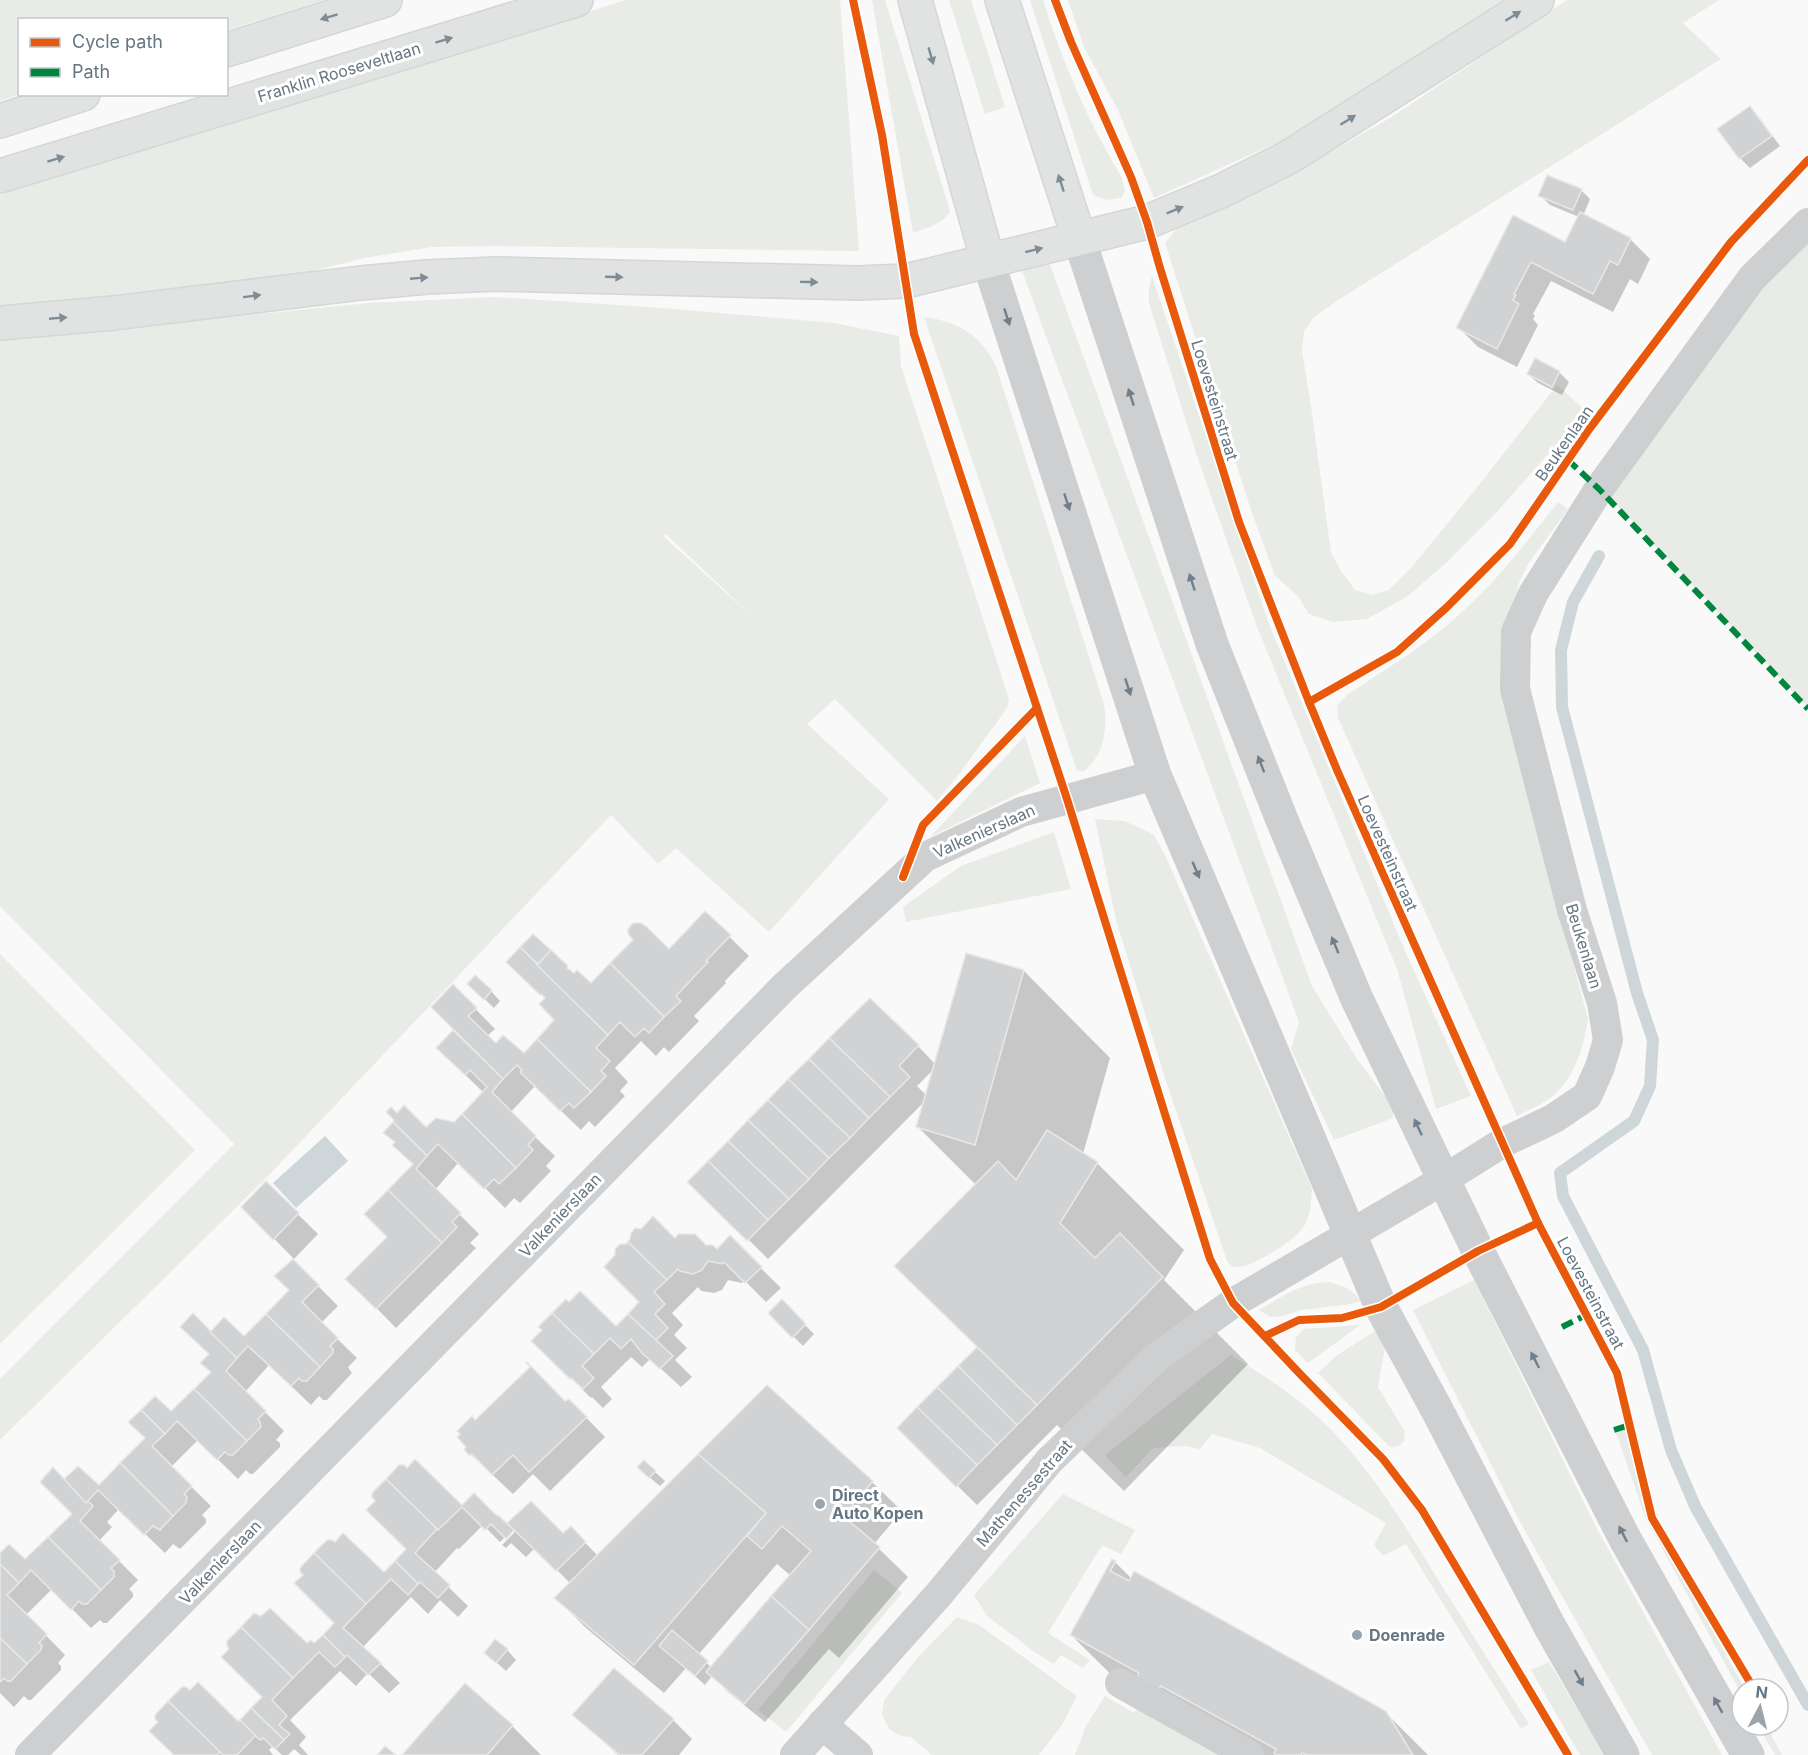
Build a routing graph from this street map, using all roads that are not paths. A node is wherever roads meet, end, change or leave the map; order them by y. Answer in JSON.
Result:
{"nodes":[{"id":1,"x":385,"y":0,"type":"edge"},
{"id":2,"x":576,"y":0,"type":"edge"},
{"id":3,"x":915,"y":0,"type":"edge"},
{"id":4,"x":1002,"y":0,"type":"edge"},
{"id":5,"x":1537,"y":0,"type":"edge"},
{"id":6,"x":228,"y":49,"type":"edge"},
{"id":7,"x":77,"y":96,"type":"edge"},
{"id":8,"x":0,"y":121,"type":"edge"},
{"id":9,"x":0,"y":176,"type":"edge"},
{"id":10,"x":1808,"y":223,"type":"edge"},
{"id":11,"x":1079,"y":238,"type":"junction"},
{"id":12,"x":988,"y":261,"type":"junction"},
{"id":13,"x":0,"y":323,"type":"edge"},
{"id":14,"x":1155,"y":775,"type":"junction"},
{"id":15,"x":1443,"y":1180,"type":"junction"},
{"id":16,"x":1351,"y":1234,"type":"junction"},
{"id":17,"x":1120,"y":1683,"type":"dead end"},
{"id":18,"x":822,"y":1724,"type":"junction"},
{"id":19,"x":30,"y":1755,"type":"edge"},
{"id":20,"x":795,"y":1755,"type":"edge"},
{"id":21,"x":858,"y":1755,"type":"edge"},
{"id":22,"x":1248,"y":1755,"type":"edge"},
{"id":23,"x":1623,"y":1755,"type":"edge"},
{"id":24,"x":1748,"y":1755,"type":"edge"}],
"edges":[{"from":1,"to":6,"type":"main road","one_way":true},
{"from":9,"to":2,"type":"main road","name":"Franklin Rooseveltlaan","one_way":true},
{"from":3,"to":12,"type":"main road","one_way":true},
{"from":11,"to":4,"type":"main road","one_way":true},
{"from":11,"to":5,"type":"main road","one_way":true},
{"from":7,"to":8,"type":"main road"},
{"from":10,"to":15,"type":"street","name":"Beukenlaan"},
{"from":12,"to":11,"type":"main road","one_way":true},
{"from":15,"to":11,"type":"street","one_way":true},
{"from":13,"to":12,"type":"main road","one_way":true},
{"from":12,"to":14,"type":"street","one_way":true},
{"from":14,"to":16,"type":"street","one_way":true},
{"from":14,"to":19,"type":"street","name":"Valkenierslaan"},
{"from":15,"to":16,"type":"street","name":"Beukenlaan"},
{"from":24,"to":15,"type":"street","one_way":true},
{"from":16,"to":18,"type":"street","name":"Mathenessestraat"},
{"from":16,"to":23,"type":"street","one_way":true},
{"from":17,"to":22,"type":"street"},
{"from":18,"to":20,"type":"street","name":"Mathenessestraat"},
{"from":18,"to":21,"type":"street"}]}
